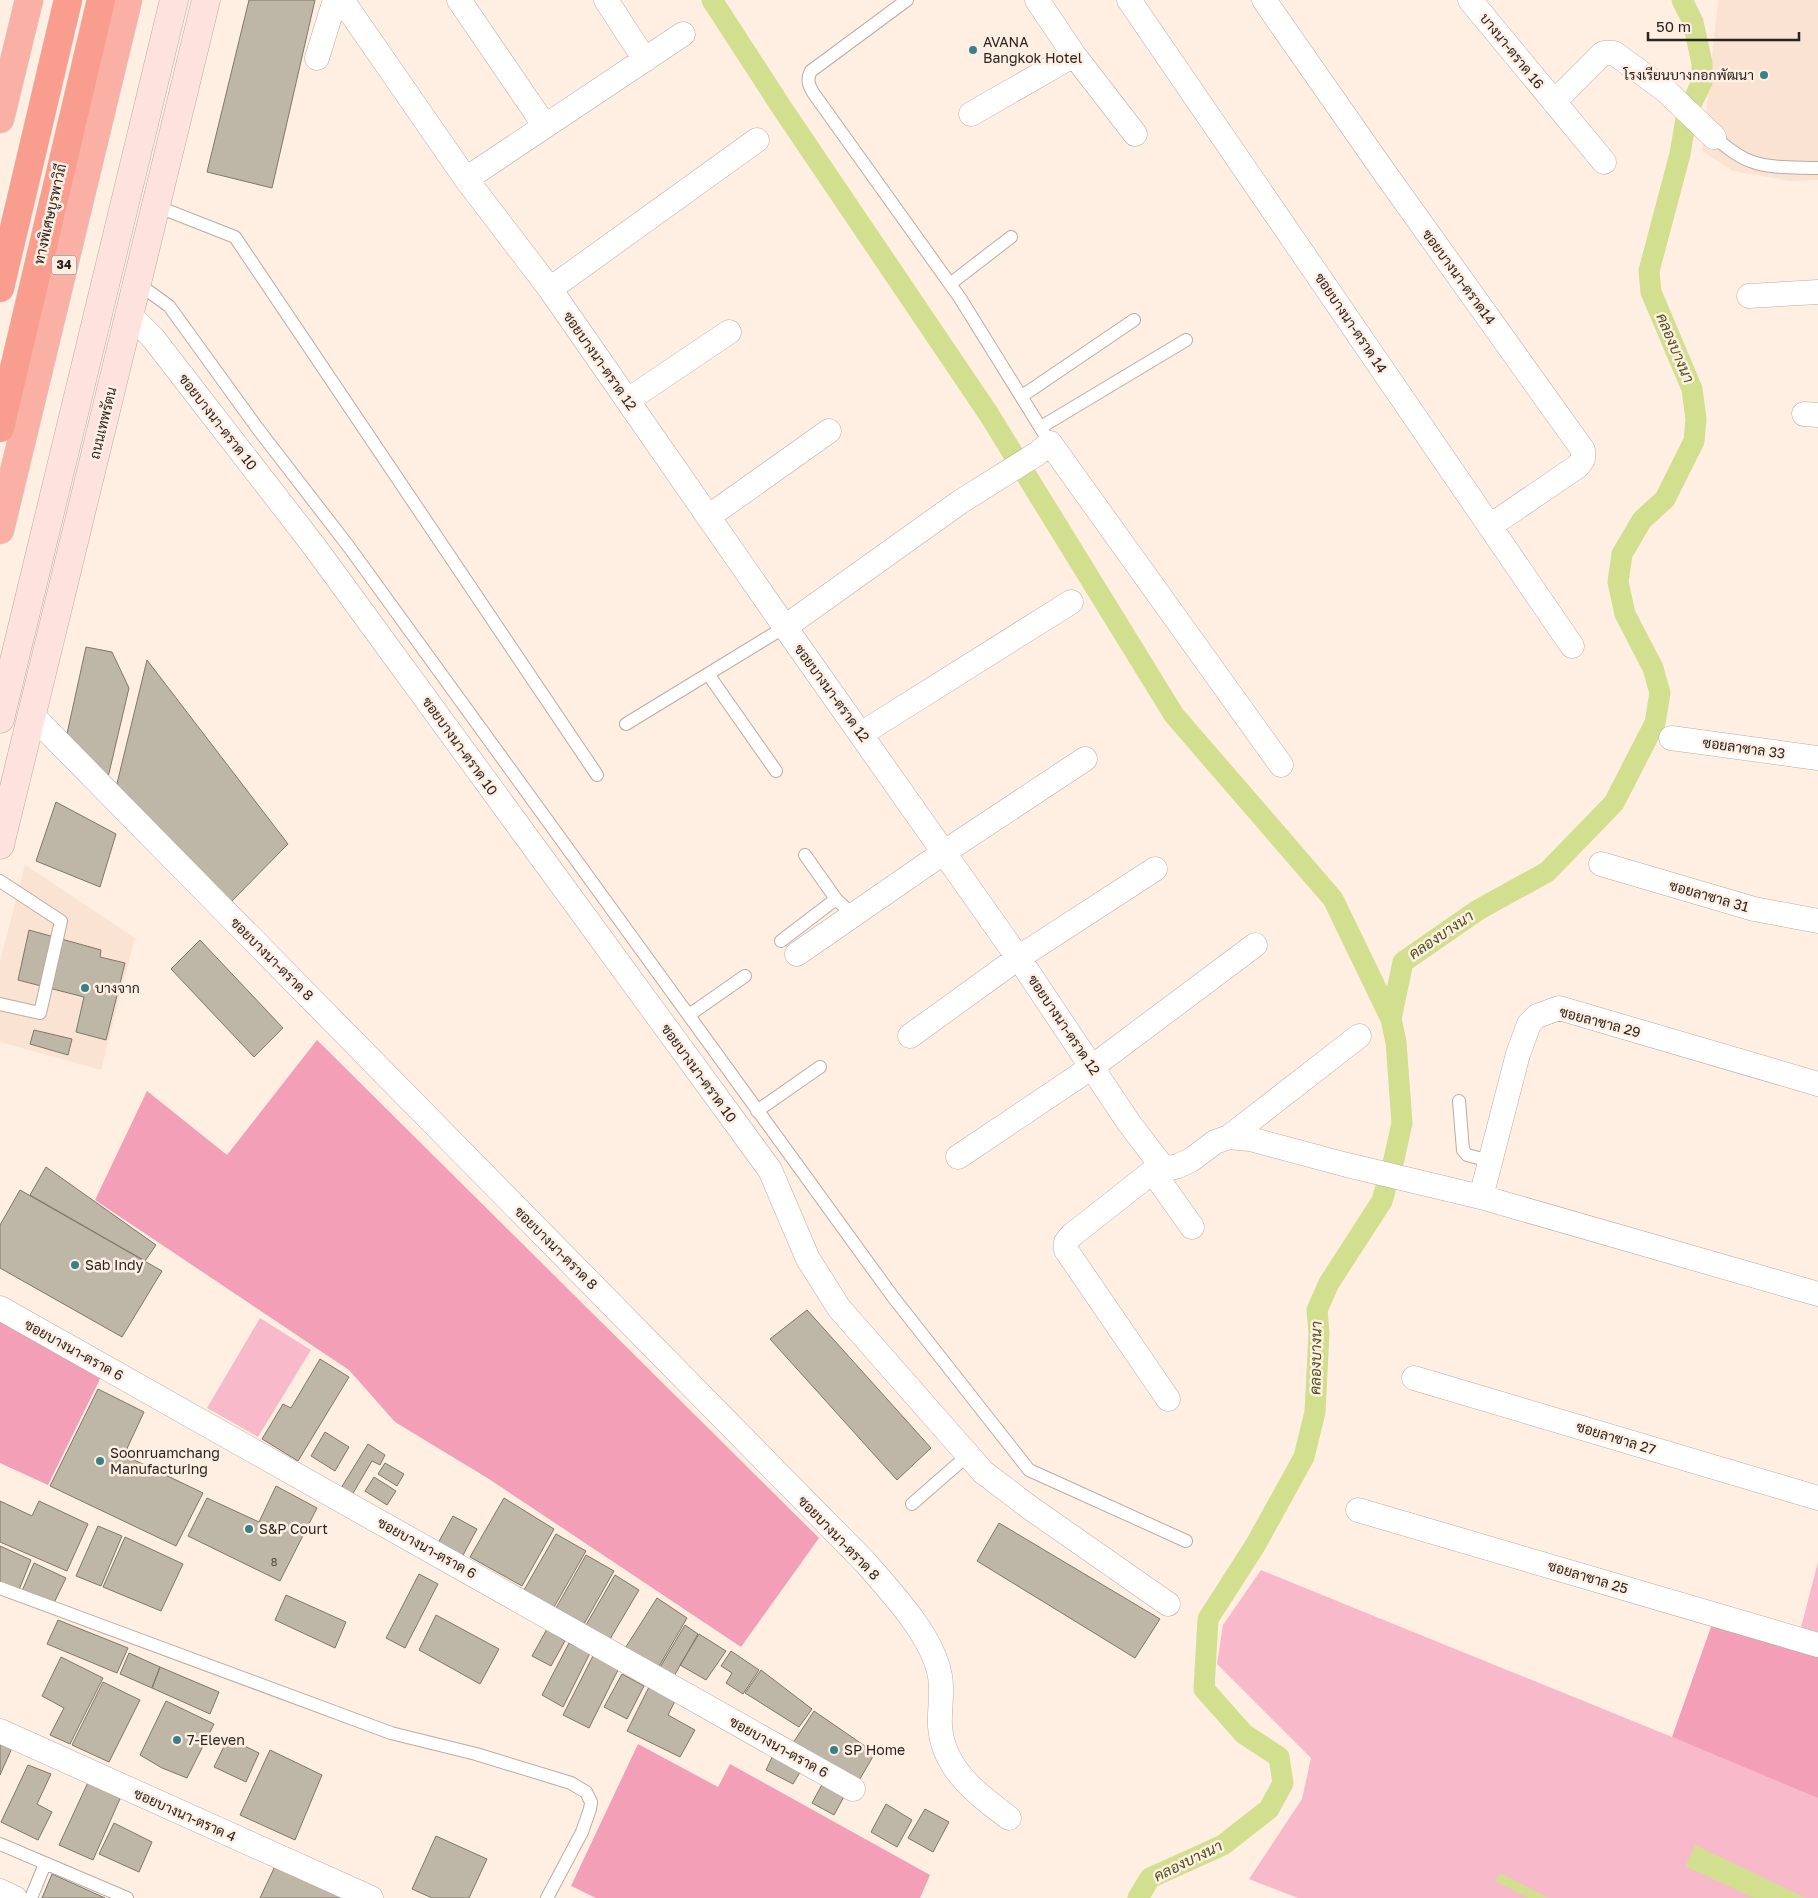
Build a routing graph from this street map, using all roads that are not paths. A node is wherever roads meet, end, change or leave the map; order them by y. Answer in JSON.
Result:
{"nodes":[{"id":1,"x":29,"y":0,"type":"edge"},
{"id":2,"x":68,"y":0,"type":"edge"},
{"id":3,"x":101,"y":0,"type":"edge"},
{"id":4,"x":128,"y":0,"type":"edge"},
{"id":5,"x":174,"y":0,"type":"edge"},
{"id":6,"x":206,"y":0,"type":"edge"},
{"id":7,"x":335,"y":0,"type":"edge"},
{"id":8,"x":342,"y":0,"type":"edge"},
{"id":9,"x":459,"y":0,"type":"edge"},
{"id":10,"x":606,"y":0,"type":"edge"},
{"id":11,"x":907,"y":0,"type":"edge"},
{"id":12,"x":1036,"y":0,"type":"edge"},
{"id":13,"x":1129,"y":0,"type":"edge"},
{"id":14,"x":1264,"y":0,"type":"edge"},
{"id":15,"x":1470,"y":0,"type":"edge"},
{"id":16,"x":682,"y":34,"type":"dead end"},
{"id":17,"x":1074,"y":55,"type":"junction"},
{"id":18,"x":317,"y":58,"type":"dead end"},
{"id":19,"x":645,"y":60,"type":"junction"},
{"id":20,"x":1554,"y":102,"type":"junction"},
{"id":21,"x":971,"y":114,"type":"dead end"},
{"id":22,"x":0,"y":119,"type":"edge"},
{"id":23,"x":544,"y":126,"type":"junction"},
{"id":24,"x":1135,"y":134,"type":"dead end"},
{"id":25,"x":1714,"y":137,"type":"joint"},
{"id":26,"x":757,"y":140,"type":"dead end"},
{"id":27,"x":1604,"y":162,"type":"dead end"},
{"id":28,"x":1818,"y":168,"type":"edge"},
{"id":29,"x":466,"y":178,"type":"junction"},
{"id":30,"x":156,"y":206,"type":"junction"},
{"id":31,"x":1011,"y":237,"type":"dead end"},
{"id":32,"x":137,"y":282,"type":"junction"},
{"id":33,"x":950,"y":284,"type":"junction"},
{"id":34,"x":0,"y":288,"type":"edge"},
{"id":35,"x":550,"y":289,"type":"junction"},
{"id":36,"x":1818,"y":292,"type":"edge"},
{"id":37,"x":1749,"y":296,"type":"dead end"},
{"id":38,"x":130,"y":315,"type":"junction"},
{"id":39,"x":1134,"y":320,"type":"dead end"},
{"id":40,"x":730,"y":332,"type":"dead end"},
{"id":41,"x":1186,"y":340,"type":"dead end"},
{"id":42,"x":1022,"y":396,"type":"junction"},
{"id":43,"x":628,"y":400,"type":"junction"},
{"id":44,"x":0,"y":428,"type":"edge"},
{"id":45,"x":830,"y":431,"type":"dead end"},
{"id":46,"x":1043,"y":441,"type":"junction"},
{"id":47,"x":708,"y":517,"type":"junction"},
{"id":48,"x":1490,"y":526,"type":"junction"},
{"id":49,"x":0,"y":530,"type":"edge"},
{"id":50,"x":1071,"y":602,"type":"dead end"},
{"id":51,"x":785,"y":628,"type":"junction"},
{"id":52,"x":1572,"y":646,"type":"dead end"},
{"id":53,"x":708,"y":674,"type":"junction"},
{"id":54,"x":32,"y":715,"type":"junction"},
{"id":55,"x":0,"y":719,"type":"edge"},
{"id":56,"x":626,"y":724,"type":"dead end"},
{"id":57,"x":861,"y":734,"type":"junction"},
{"id":58,"x":1672,"y":738,"type":"dead end"},
{"id":59,"x":1817,"y":754,"type":"edge"},
{"id":60,"x":1085,"y":759,"type":"dead end"},
{"id":61,"x":1281,"y":766,"type":"dead end"},
{"id":62,"x":776,"y":771,"type":"dead end"},
{"id":63,"x":597,"y":774,"type":"dead end"},
{"id":64,"x":0,"y":845,"type":"edge"},
{"id":65,"x":943,"y":853,"type":"junction"},
{"id":66,"x":805,"y":855,"type":"dead end"},
{"id":67,"x":1601,"y":864,"type":"dead end"},
{"id":68,"x":1156,"y":869,"type":"dead end"},
{"id":69,"x":0,"y":881,"type":"edge"},
{"id":70,"x":836,"y":899,"type":"junction"},
{"id":71,"x":853,"y":915,"type":"junction"},
{"id":72,"x":1818,"y":921,"type":"edge"},
{"id":73,"x":1254,"y":945,"type":"dead end"},
{"id":74,"x":789,"y":948,"type":"joint"},
{"id":75,"x":1018,"y":958,"type":"junction"},
{"id":76,"x":745,"y":976,"type":"dead end"},
{"id":77,"x":0,"y":1004,"type":"edge"},
{"id":78,"x":689,"y":1015,"type":"junction"},
{"id":79,"x":910,"y":1036,"type":"dead end"},
{"id":80,"x":1359,"y":1036,"type":"dead end"},
{"id":81,"x":820,"y":1067,"type":"dead end"},
{"id":82,"x":1092,"y":1067,"type":"junction"},
{"id":83,"x":1818,"y":1084,"type":"edge"},
{"id":84,"x":1459,"y":1101,"type":"dead end"},
{"id":85,"x":757,"y":1111,"type":"junction"},
{"id":86,"x":1229,"y":1136,"type":"junction"},
{"id":87,"x":958,"y":1157,"type":"dead end"},
{"id":88,"x":1490,"y":1161,"type":"junction"},
{"id":89,"x":1157,"y":1169,"type":"junction"},
{"id":90,"x":1481,"y":1196,"type":"junction"},
{"id":91,"x":1192,"y":1227,"type":"dead end"},
{"id":92,"x":1818,"y":1294,"type":"edge"},
{"id":93,"x":0,"y":1308,"type":"edge"},
{"id":94,"x":1414,"y":1378,"type":"dead end"},
{"id":95,"x":1168,"y":1399,"type":"dead end"},
{"id":96,"x":968,"y":1455,"type":"junction"},
{"id":97,"x":1818,"y":1498,"type":"edge"},
{"id":98,"x":912,"y":1504,"type":"dead end"},
{"id":99,"x":1358,"y":1510,"type":"dead end"},
{"id":100,"x":1186,"y":1540,"type":"dead end"},
{"id":101,"x":0,"y":1588,"type":"edge"},
{"id":102,"x":1168,"y":1604,"type":"dead end"},
{"id":103,"x":1818,"y":1646,"type":"edge"},
{"id":104,"x":0,"y":1731,"type":"edge"},
{"id":105,"x":853,"y":1789,"type":"dead end"},
{"id":106,"x":1009,"y":1818,"type":"dead end"},
{"id":107,"x":0,"y":1844,"type":"edge"},
{"id":108,"x":46,"y":1864,"type":"junction"},
{"id":109,"x":0,"y":1891,"type":"edge"},
{"id":110,"x":15,"y":1898,"type":"edge"},
{"id":111,"x":31,"y":1898,"type":"edge"},
{"id":112,"x":127,"y":1898,"type":"edge"},
{"id":113,"x":371,"y":1898,"type":"edge"},
{"id":114,"x":547,"y":1898,"type":"edge"}],
"edges":[{"from":1,"to":22,"type":"highway"},
{"from":2,"to":34,"type":"highway"},
{"from":3,"to":44,"type":"highway","name":"ทางพิเศษบูรพาวิถี"},
{"from":4,"to":49,"type":"highway","number":"34"},
{"from":5,"to":55,"type":"main road"},
{"from":6,"to":30,"type":"main road","name":"ถนนเทพรัตน"},
{"from":7,"to":18,"type":"street"},
{"from":8,"to":29,"type":"street","name":"ซอยบางนา-ตราด 12"},
{"from":9,"to":23,"type":"street"},
{"from":10,"to":19,"type":"street"},
{"from":11,"to":33,"type":"lane"},
{"from":12,"to":17,"type":"street"},
{"from":13,"to":48,"type":"street","name":"ซอยบางนา-ตราด 14"},
{"from":14,"to":48,"type":"street","name":"ซอยบางนา-ตราด14"},
{"from":15,"to":20,"type":"street","name":"บางนา-ตราด 16"},
{"from":16,"to":19,"type":"street"},
{"from":17,"to":21,"type":"street"},
{"from":17,"to":24,"type":"street"},
{"from":19,"to":23,"type":"street"},
{"from":20,"to":25,"type":"street"},
{"from":20,"to":27,"type":"street","name":"บางนา-ตราด 16"},
{"from":23,"to":29,"type":"street"},
{"from":25,"to":28,"type":"lane"},
{"from":26,"to":35,"type":"street"},
{"from":29,"to":35,"type":"street","name":"ซอยบางนา-ตราด 12"},
{"from":30,"to":32,"type":"main road","name":"ถนนเทพรัตน"},
{"from":30,"to":63,"type":"lane"},
{"from":31,"to":33,"type":"lane"},
{"from":32,"to":38,"type":"main road","name":"ถนนเทพรัตน"},
{"from":32,"to":78,"type":"lane"},
{"from":33,"to":42,"type":"lane"},
{"from":35,"to":43,"type":"street","name":"ซอยบางนา-ตราด 12"},
{"from":36,"to":37,"type":"street"},
{"from":38,"to":54,"type":"main road","name":"ถนนเทพรัตน"},
{"from":38,"to":96,"type":"street","name":"ซอยบางนา-ตราด 10"},
{"from":39,"to":42,"type":"lane"},
{"from":40,"to":43,"type":"street"},
{"from":41,"to":46,"type":"lane"},
{"from":42,"to":46,"type":"lane"},
{"from":43,"to":47,"type":"street","name":"ซอยบางนา-ตราด 12"},
{"from":45,"to":47,"type":"street"},
{"from":46,"to":51,"type":"street"},
{"from":46,"to":61,"type":"street"},
{"from":47,"to":51,"type":"street","name":"ซอยบางนา-ตราด 12"},
{"from":48,"to":52,"type":"street","name":"ซอยบางนา-ตราด 14"},
{"from":50,"to":57,"type":"street"},
{"from":51,"to":53,"type":"lane"},
{"from":51,"to":57,"type":"street","name":"ซอยบางนา-ตราด 12"},
{"from":53,"to":56,"type":"lane"},
{"from":53,"to":62,"type":"lane"},
{"from":54,"to":64,"type":"main road","name":"ถนนเทพรัตน"},
{"from":54,"to":106,"type":"street","name":"ซอยบางนา-ตราด 8"},
{"from":57,"to":65,"type":"street","name":"ซอยบางนา-ตราด 12"},
{"from":58,"to":59,"type":"street","name":"ซอยลาซาล 33"},
{"from":60,"to":65,"type":"street"},
{"from":65,"to":71,"type":"street"},
{"from":65,"to":75,"type":"street","name":"ซอยบางนา-ตราด 12"},
{"from":66,"to":70,"type":"lane"},
{"from":67,"to":72,"type":"street","name":"ซอยลาซาล 31"},
{"from":68,"to":75,"type":"street"},
{"from":69,"to":77,"type":"lane"},
{"from":70,"to":71,"type":"lane"},
{"from":70,"to":74,"type":"lane"},
{"from":71,"to":74,"type":"street"},
{"from":73,"to":82,"type":"street"},
{"from":75,"to":79,"type":"street"},
{"from":75,"to":82,"type":"street","name":"ซอยบางนา-ตราด 12"},
{"from":76,"to":78,"type":"lane"},
{"from":78,"to":85,"type":"lane"},
{"from":80,"to":86,"type":"street"},
{"from":81,"to":85,"type":"lane"},
{"from":82,"to":87,"type":"street"},
{"from":82,"to":89,"type":"street","name":"ซอยบางนา-ตราด 12"},
{"from":83,"to":88,"type":"street","name":"ซอยลาซาล 29"},
{"from":84,"to":88,"type":"lane"},
{"from":85,"to":100,"type":"lane"},
{"from":86,"to":89,"type":"street"},
{"from":86,"to":90,"type":"street"},
{"from":88,"to":90,"type":"street","name":"ซอยลาซาล 29"},
{"from":89,"to":91,"type":"street","name":"ซอยบางนา-ตราด 12"},
{"from":89,"to":95,"type":"street"},
{"from":90,"to":92,"type":"street"},
{"from":93,"to":105,"type":"street","name":"ซอยบางนา-ตราด 6"},
{"from":94,"to":97,"type":"street","name":"ซอยลาซาล 27"},
{"from":96,"to":98,"type":"lane"},
{"from":96,"to":102,"type":"street","name":"ซอยบางนา-ตราด 10"},
{"from":99,"to":103,"type":"street","name":"ซอยลาซาล 25"},
{"from":101,"to":114,"type":"lane"},
{"from":104,"to":113,"type":"street","name":"ซอยบางนา-ตราด 4"},
{"from":107,"to":108,"type":"lane"},
{"from":108,"to":111,"type":"lane"},
{"from":108,"to":112,"type":"lane"},
{"from":109,"to":110,"type":"street"}]}
